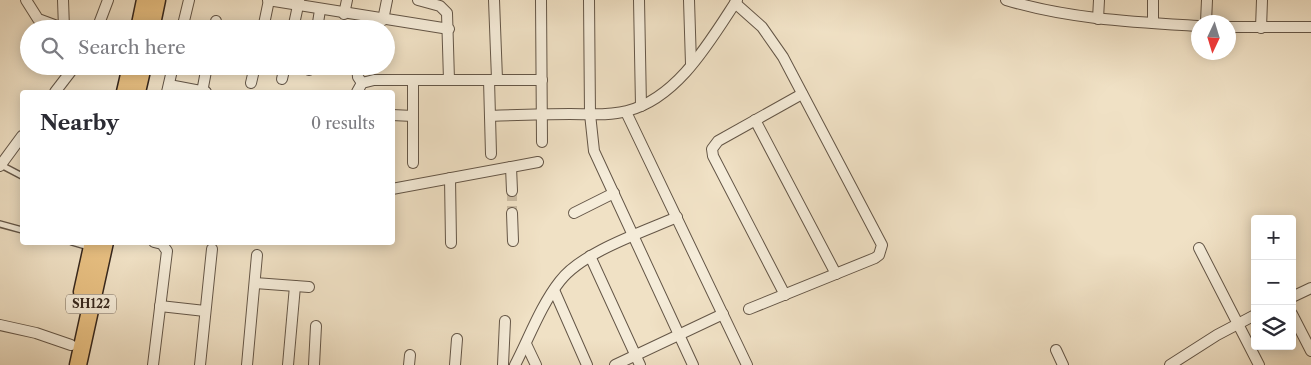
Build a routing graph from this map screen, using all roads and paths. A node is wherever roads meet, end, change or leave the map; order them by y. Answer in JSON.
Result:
{"nodes":[{"id":1,"x":26,"y":0,"type":"edge"},
{"id":2,"x":63,"y":0,"type":"edge"},
{"id":3,"x":108,"y":0,"type":"edge"},
{"id":4,"x":145,"y":0,"type":"edge"},
{"id":5,"x":157,"y":0,"type":"edge"},
{"id":6,"x":189,"y":0,"type":"edge"},
{"id":7,"x":269,"y":0,"type":"edge"},
{"id":8,"x":347,"y":0,"type":"edge"},
{"id":9,"x":387,"y":0,"type":"edge"},
{"id":10,"x":418,"y":0,"type":"edge"},
{"id":11,"x":494,"y":0,"type":"edge"},
{"id":12,"x":541,"y":0,"type":"edge"},
{"id":13,"x":589,"y":0,"type":"edge"},
{"id":14,"x":639,"y":0,"type":"edge"},
{"id":15,"x":689,"y":0,"type":"edge"},
{"id":16,"x":1006,"y":0,"type":"edge"},
{"id":17,"x":1099,"y":0,"type":"edge"},
{"id":18,"x":1153,"y":0,"type":"edge"},
{"id":19,"x":1207,"y":0,"type":"edge"},
{"id":20,"x":1262,"y":0,"type":"edge"},
{"id":21,"x":736,"y":1,"type":"edge"},
{"id":22,"x":299,"y":3,"type":"edge"},
{"id":23,"x":1043,"y":5,"type":"edge"},
{"id":24,"x":320,"y":10,"type":"junction"},
{"id":25,"x":344,"y":14,"type":"junction"},
{"id":26,"x":1206,"y":15,"type":"edge"},
{"id":27,"x":366,"y":17,"type":"junction"},
{"id":28,"x":1098,"y":19,"type":"junction"},
{"id":29,"x":41,"y":20,"type":"edge"},
{"id":30,"x":64,"y":20,"type":"edge"},
{"id":31,"x":100,"y":20,"type":"edge"},
{"id":32,"x":141,"y":20,"type":"edge"},
{"id":33,"x":153,"y":20,"type":"edge"},
{"id":34,"x":184,"y":20,"type":"edge"},
{"id":35,"x":265,"y":20,"type":"edge"},
{"id":36,"x":295,"y":20,"type":"edge"},
{"id":37,"x":318,"y":20,"type":"edge"},
{"id":38,"x":366,"y":20,"type":"edge"},
{"id":39,"x":382,"y":20,"type":"joint"},
{"id":40,"x":395,"y":22,"type":"edge"},
{"id":41,"x":1153,"y":23,"type":"junction"},
{"id":42,"x":1191,"y":26,"type":"edge"},
{"id":43,"x":1236,"y":27,"type":"edge"},
{"id":44,"x":1311,"y":27,"type":"edge"},
{"id":45,"x":1261,"y":28,"type":"junction"},
{"id":46,"x":449,"y":29,"type":"junction"},
{"id":47,"x":691,"y":64,"type":"junction"},
{"id":48,"x":68,"y":75,"type":"edge"},
{"id":49,"x":129,"y":75,"type":"edge"},
{"id":50,"x":141,"y":75,"type":"edge"},
{"id":51,"x":172,"y":75,"type":"edge"},
{"id":52,"x":206,"y":75,"type":"edge"},
{"id":53,"x":253,"y":75,"type":"edge"},
{"id":54,"x":283,"y":75,"type":"edge"},
{"id":55,"x":358,"y":75,"type":"edge"},
{"id":56,"x":282,"y":79,"type":"dead end"},
{"id":57,"x":493,"y":79,"type":"junction"},
{"id":58,"x":413,"y":80,"type":"junction"},
{"id":59,"x":449,"y":80,"type":"junction"},
{"id":60,"x":542,"y":80,"type":"junction"},
{"id":61,"x":251,"y":83,"type":"dead end"},
{"id":62,"x":362,"y":83,"type":"junction"},
{"id":63,"x":168,"y":89,"type":"edge"},
{"id":64,"x":57,"y":90,"type":"edge"},
{"id":65,"x":125,"y":90,"type":"edge"},
{"id":66,"x":137,"y":90,"type":"edge"},
{"id":67,"x":204,"y":90,"type":"edge"},
{"id":68,"x":358,"y":90,"type":"edge"},
{"id":69,"x":802,"y":94,"type":"junction"},
{"id":70,"x":641,"y":106,"type":"junction"},
{"id":71,"x":626,"y":112,"type":"junction"},
{"id":72,"x":542,"y":114,"type":"junction"},
{"id":73,"x":590,"y":114,"type":"junction"},
{"id":74,"x":395,"y":115,"type":"edge"},
{"id":75,"x":413,"y":116,"type":"junction"},
{"id":76,"x":490,"y":116,"type":"junction"},
{"id":77,"x":756,"y":120,"type":"junction"},
{"id":78,"x":20,"y":139,"type":"edge"},
{"id":79,"x":542,"y":142,"type":"dead end"},
{"id":80,"x":491,"y":154,"type":"dead end"},
{"id":81,"x":538,"y":162,"type":"dead end"},
{"id":82,"x":413,"y":163,"type":"dead end"},
{"id":83,"x":0,"y":165,"type":"edge"},
{"id":84,"x":511,"y":167,"type":"junction"},
{"id":85,"x":20,"y":175,"type":"edge"},
{"id":86,"x":450,"y":178,"type":"junction"},
{"id":87,"x":395,"y":189,"type":"edge"},
{"id":88,"x":512,"y":191,"type":"tunnel mouth"},
{"id":89,"x":614,"y":193,"type":"junction"},
{"id":90,"x":512,"y":213,"type":"tunnel mouth"},
{"id":91,"x":574,"y":213,"type":"dead end"},
{"id":92,"x":676,"y":217,"type":"junction"},
{"id":93,"x":0,"y":224,"type":"edge"},
{"id":94,"x":20,"y":229,"type":"edge"},
{"id":95,"x":634,"y":236,"type":"junction"},
{"id":96,"x":513,"y":241,"type":"dead end"},
{"id":97,"x":451,"y":243,"type":"dead end"},
{"id":98,"x":96,"y":245,"type":"edge"},
{"id":99,"x":163,"y":245,"type":"edge"},
{"id":100,"x":1199,"y":248,"type":"dead end"},
{"id":101,"x":212,"y":250,"type":"dead end"},
{"id":102,"x":257,"y":255,"type":"dead end"},
{"id":103,"x":590,"y":256,"type":"junction"},
{"id":104,"x":836,"y":274,"type":"junction"},
{"id":105,"x":255,"y":283,"type":"junction"},
{"id":106,"x":295,"y":286,"type":"junction"},
{"id":107,"x":309,"y":287,"type":"dead end"},
{"id":108,"x":1311,"y":288,"type":"edge"},
{"id":109,"x":554,"y":290,"type":"junction"},
{"id":110,"x":785,"y":295,"type":"junction"},
{"id":111,"x":1296,"y":295,"type":"edge"},
{"id":112,"x":160,"y":306,"type":"junction"},
{"id":113,"x":748,"y":309,"type":"dead end"},
{"id":114,"x":84,"y":310,"type":"junction"},
{"id":115,"x":205,"y":312,"type":"junction"},
{"id":116,"x":723,"y":314,"type":"junction"},
{"id":117,"x":1251,"y":317,"type":"edge"},
{"id":118,"x":505,"y":321,"type":"dead end"},
{"id":119,"x":1296,"y":322,"type":"edge"},
{"id":120,"x":1238,"y":324,"type":"junction"},
{"id":121,"x":0,"y":325,"type":"edge"},
{"id":122,"x":316,"y":326,"type":"dead end"},
{"id":123,"x":679,"y":335,"type":"junction"},
{"id":124,"x":457,"y":339,"type":"dead end"},
{"id":125,"x":526,"y":344,"type":"junction"},
{"id":126,"x":71,"y":345,"type":"junction"},
{"id":127,"x":1056,"y":350,"type":"dead end"},
{"id":128,"x":1311,"y":351,"type":"edge"},
{"id":129,"x":638,"y":360,"type":"edge"},
{"id":130,"x":67,"y":365,"type":"edge"},
{"id":131,"x":78,"y":365,"type":"edge"},
{"id":132,"x":153,"y":365,"type":"edge"},
{"id":133,"x":200,"y":365,"type":"edge"},
{"id":134,"x":247,"y":365,"type":"edge"},
{"id":135,"x":288,"y":365,"type":"edge"},
{"id":136,"x":314,"y":365,"type":"edge"},
{"id":137,"x":455,"y":365,"type":"edge"},
{"id":138,"x":503,"y":365,"type":"edge"},
{"id":139,"x":515,"y":365,"type":"edge"},
{"id":140,"x":536,"y":365,"type":"edge"},
{"id":141,"x":587,"y":365,"type":"edge"},
{"id":142,"x":615,"y":365,"type":"edge"},
{"id":143,"x":693,"y":365,"type":"edge"},
{"id":144,"x":747,"y":365,"type":"edge"},
{"id":145,"x":1062,"y":365,"type":"edge"},
{"id":146,"x":1171,"y":365,"type":"edge"},
{"id":147,"x":1259,"y":365,"type":"edge"}],
"edges":[{"from":1,"to":29,"type":"street"},
{"from":2,"to":30,"type":"street"},
{"from":3,"to":31,"type":"street"},
{"from":4,"to":32,"type":"main road"},
{"from":5,"to":33,"type":"main road"},
{"from":6,"to":34,"type":"street"},
{"from":7,"to":22,"type":"street"},
{"from":7,"to":35,"type":"street"},
{"from":8,"to":25,"type":"street"},
{"from":9,"to":39,"type":"street"},
{"from":10,"to":46,"type":"street"},
{"from":11,"to":57,"type":"street"},
{"from":12,"to":60,"type":"street"},
{"from":13,"to":73,"type":"street"},
{"from":14,"to":70,"type":"street"},
{"from":15,"to":47,"type":"street"},
{"from":16,"to":23,"type":"street"},
{"from":17,"to":28,"type":"street"},
{"from":18,"to":41,"type":"street"},
{"from":19,"to":26,"type":"street"},
{"from":20,"to":45,"type":"street"},
{"from":21,"to":47,"type":"street"},
{"from":21,"to":69,"type":"street"},
{"from":22,"to":24,"type":"street"},
{"from":22,"to":36,"type":"street"},
{"from":23,"to":28,"type":"street"},
{"from":24,"to":25,"type":"street"},
{"from":24,"to":37,"type":"street"},
{"from":25,"to":27,"type":"street"},
{"from":27,"to":38,"type":"street"},
{"from":27,"to":39,"type":"street"},
{"from":28,"to":41,"type":"street"},
{"from":40,"to":46,"type":"street"},
{"from":41,"to":42,"type":"street"},
{"from":43,"to":45,"type":"street"},
{"from":44,"to":45,"type":"street"},
{"from":46,"to":59,"type":"street"},
{"from":47,"to":70,"type":"street"},
{"from":48,"to":64,"type":"street"},
{"from":49,"to":65,"type":"main road"},
{"from":50,"to":66,"type":"main road"},
{"from":51,"to":63,"type":"street"},
{"from":52,"to":67,"type":"street"},
{"from":53,"to":61,"type":"street"},
{"from":54,"to":56,"type":"street"},
{"from":55,"to":62,"type":"street"},
{"from":57,"to":59,"type":"street"},
{"from":57,"to":60,"type":"street"},
{"from":57,"to":76,"type":"street"},
{"from":58,"to":59,"type":"street"},
{"from":58,"to":62,"type":"street"},
{"from":58,"to":75,"type":"street"},
{"from":60,"to":72,"type":"street"},
{"from":62,"to":68,"type":"street"},
{"from":69,"to":77,"type":"street"},
{"from":69,"to":104,"type":"street"},
{"from":70,"to":71,"type":"street"},
{"from":71,"to":73,"type":"street"},
{"from":71,"to":92,"type":"street"},
{"from":72,"to":73,"type":"street"},
{"from":72,"to":76,"type":"street"},
{"from":72,"to":79,"type":"street"},
{"from":73,"to":89,"type":"street"},
{"from":74,"to":75,"type":"street"},
{"from":75,"to":82,"type":"street"},
{"from":76,"to":80,"type":"street"},
{"from":77,"to":104,"type":"street"},
{"from":77,"to":110,"type":"street"},
{"from":78,"to":83,"type":"street"},
{"from":81,"to":84,"type":"street"},
{"from":83,"to":85,"type":"lane"},
{"from":84,"to":86,"type":"street"},
{"from":84,"to":88,"type":"street"},
{"from":86,"to":87,"type":"street"},
{"from":86,"to":97,"type":"street"},
{"from":89,"to":91,"type":"street"},
{"from":89,"to":95,"type":"street"},
{"from":90,"to":96,"type":"street"},
{"from":92,"to":95,"type":"street"},
{"from":92,"to":116,"type":"street"},
{"from":93,"to":94,"type":"lane"},
{"from":95,"to":103,"type":"street"},
{"from":95,"to":123,"type":"street"},
{"from":98,"to":114,"type":"main road","number":"SH122"},
{"from":99,"to":112,"type":"street"},
{"from":100,"to":120,"type":"street"},
{"from":101,"to":115,"type":"street"},
{"from":102,"to":105,"type":"street"},
{"from":103,"to":109,"type":"street"},
{"from":103,"to":129,"type":"street"},
{"from":104,"to":110,"type":"street"},
{"from":105,"to":106,"type":"street"},
{"from":105,"to":134,"type":"street"},
{"from":106,"to":107,"type":"street"},
{"from":106,"to":135,"type":"street"},
{"from":108,"to":111,"type":"street"},
{"from":109,"to":125,"type":"street"},
{"from":109,"to":141,"type":"street"},
{"from":110,"to":113,"type":"street"},
{"from":112,"to":115,"type":"street"},
{"from":112,"to":132,"type":"street"},
{"from":114,"to":126,"type":"main road","number":"SH122"},
{"from":114,"to":131,"type":"main road","number":"SH122"},
{"from":115,"to":133,"type":"street"},
{"from":116,"to":123,"type":"street"},
{"from":116,"to":144,"type":"street"},
{"from":117,"to":120,"type":"street"},
{"from":118,"to":138,"type":"street"},
{"from":119,"to":128,"type":"street"},
{"from":120,"to":146,"type":"street"},
{"from":120,"to":147,"type":"street"},
{"from":121,"to":126,"type":"street"},
{"from":122,"to":136,"type":"street"},
{"from":123,"to":129,"type":"street"},
{"from":123,"to":143,"type":"street"},
{"from":124,"to":137,"type":"street"},
{"from":125,"to":139,"type":"street"},
{"from":125,"to":140,"type":"street"},
{"from":126,"to":130,"type":"main road","number":"SH122"},
{"from":127,"to":145,"type":"street"},
{"from":129,"to":142,"type":"street"}]}
